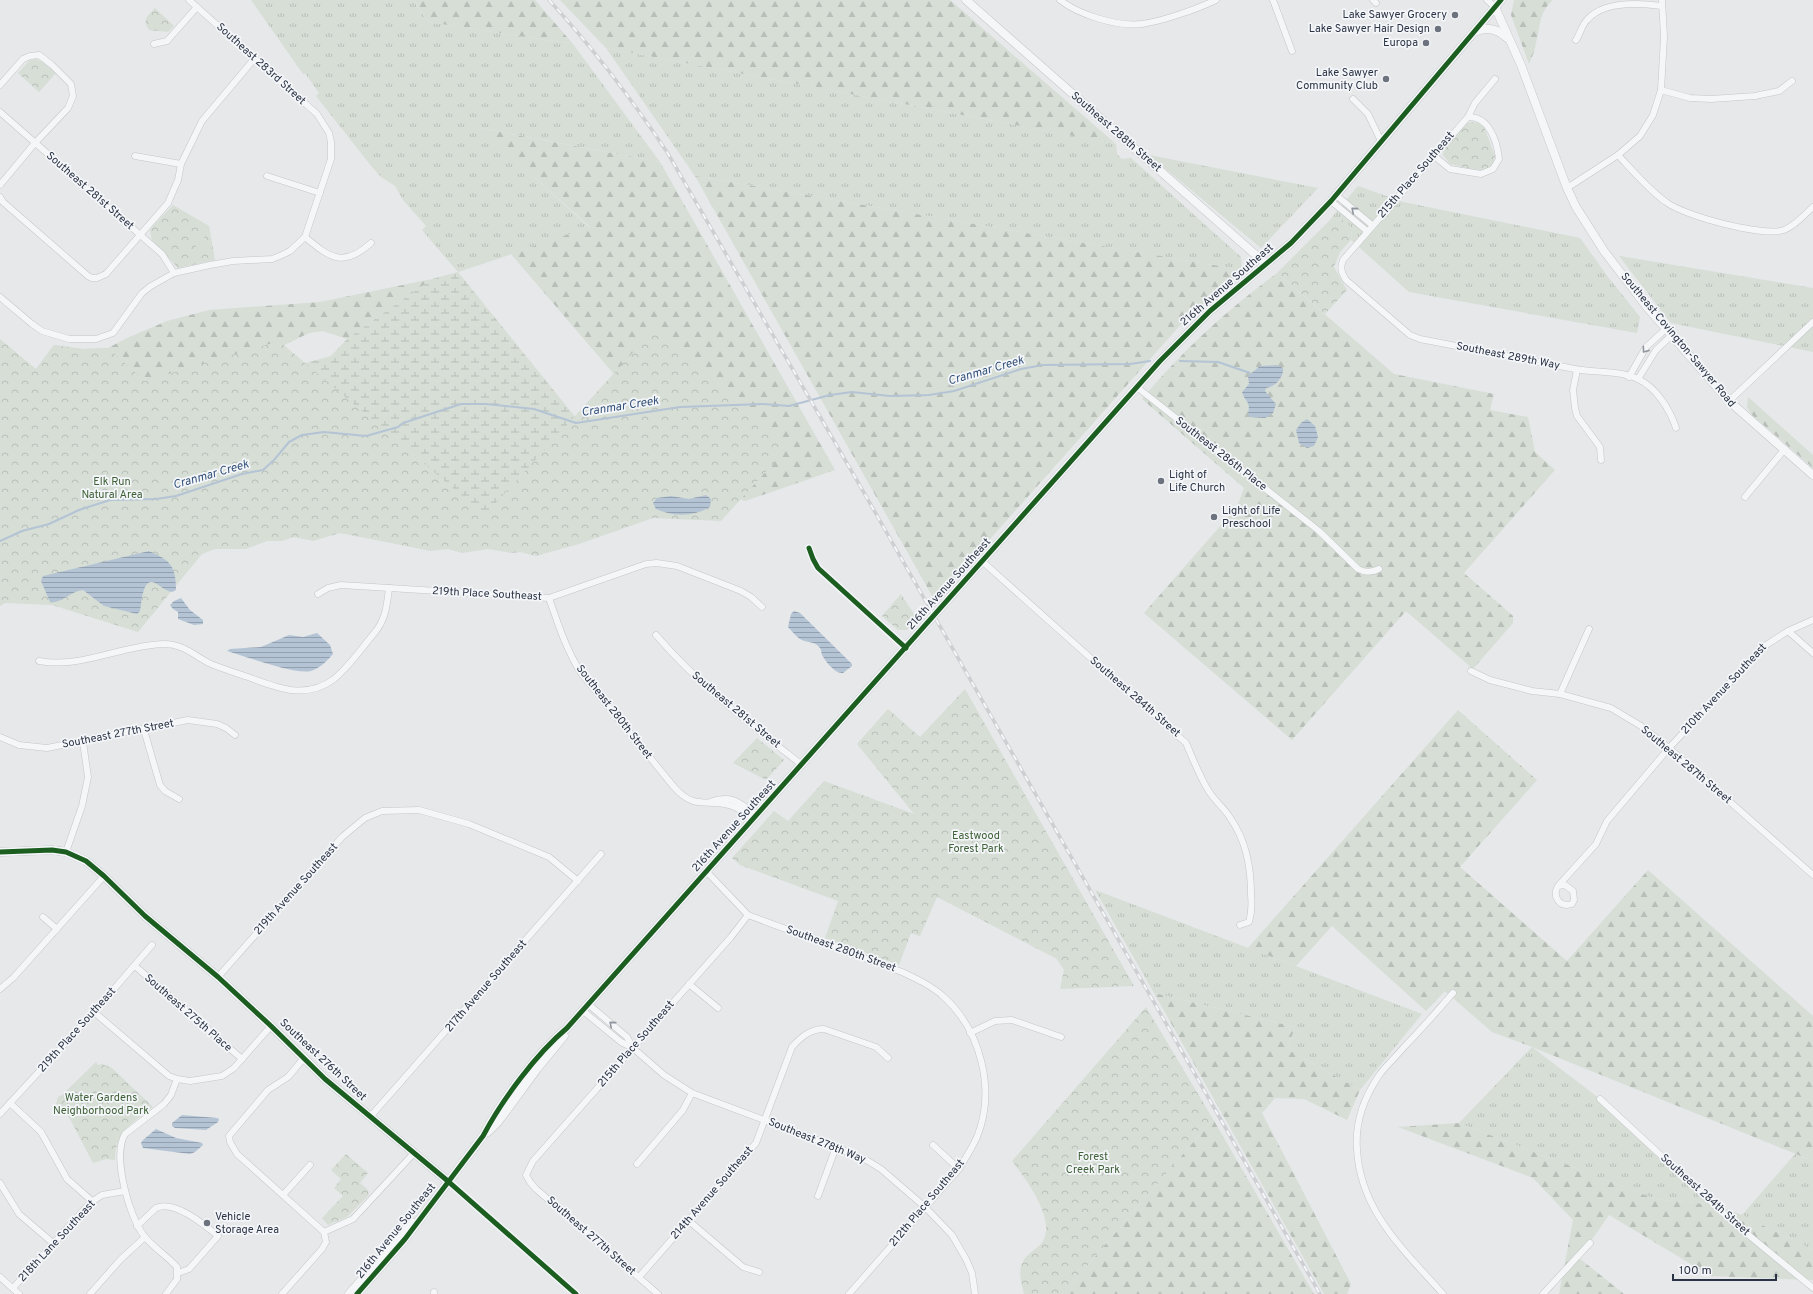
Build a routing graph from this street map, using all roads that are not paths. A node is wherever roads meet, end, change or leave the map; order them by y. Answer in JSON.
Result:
{"nodes":[{"id":1,"x":189,"y":0,"type":"edge"},
{"id":2,"x":966,"y":0,"type":"edge"},
{"id":3,"x":1060,"y":0,"type":"edge"},
{"id":4,"x":1216,"y":0,"type":"edge"},
{"id":5,"x":1274,"y":0,"type":"edge"},
{"id":6,"x":1488,"y":0,"type":"edge"},
{"id":7,"x":1501,"y":0,"type":"edge"},
{"id":8,"x":1662,"y":3,"type":"edge"},
{"id":9,"x":197,"y":7,"type":"junction"},
{"id":10,"x":1495,"y":7,"type":"junction"},
{"id":11,"x":1473,"y":32,"type":"junction"},
{"id":12,"x":1576,"y":40,"type":"dead end"},
{"id":13,"x":1512,"y":43,"type":"junction"},
{"id":14,"x":154,"y":44,"type":"dead end"},
{"id":15,"x":1292,"y":51,"type":"dead end"},
{"id":16,"x":256,"y":58,"type":"junction"},
{"id":17,"x":1495,"y":79,"type":"dead end"},
{"id":18,"x":1792,"y":81,"type":"dead end"},
{"id":19,"x":0,"y":85,"type":"edge"},
{"id":20,"x":1661,"y":90,"type":"junction"},
{"id":21,"x":1353,"y":99,"type":"dead end"},
{"id":22,"x":0,"y":112,"type":"edge"},
{"id":23,"x":1468,"y":117,"type":"junction"},
{"id":24,"x":1380,"y":141,"type":"junction"},
{"id":25,"x":35,"y":143,"type":"junction"},
{"id":26,"x":1433,"y":155,"type":"junction"},
{"id":27,"x":1618,"y":155,"type":"junction"},
{"id":28,"x":135,"y":156,"type":"dead end"},
{"id":29,"x":181,"y":164,"type":"junction"},
{"id":30,"x":267,"y":176,"type":"dead end"},
{"id":31,"x":0,"y":185,"type":"edge"},
{"id":32,"x":1567,"y":188,"type":"junction"},
{"id":33,"x":320,"y":193,"type":"junction"},
{"id":34,"x":0,"y":197,"type":"edge"},
{"id":35,"x":1334,"y":198,"type":"junction"},
{"id":36,"x":1813,"y":207,"type":"edge"},
{"id":37,"x":1372,"y":225,"type":"junction"},
{"id":38,"x":1367,"y":231,"type":"junction"},
{"id":39,"x":141,"y":236,"type":"junction"},
{"id":40,"x":305,"y":237,"type":"junction"},
{"id":41,"x":371,"y":243,"type":"dead end"},
{"id":42,"x":1266,"y":264,"type":"junction"},
{"id":43,"x":1341,"y":271,"type":"joint"},
{"id":44,"x":174,"y":273,"type":"junction"},
{"id":45,"x":0,"y":297,"type":"edge"},
{"id":46,"x":1813,"y":322,"type":"edge"},
{"id":47,"x":1670,"y":331,"type":"junction"},
{"id":48,"x":1577,"y":370,"type":"junction"},
{"id":49,"x":1629,"y":377,"type":"junction"},
{"id":50,"x":1638,"y":379,"type":"junction"},
{"id":51,"x":1138,"y":388,"type":"junction"},
{"id":52,"x":1729,"y":401,"type":"junction"},
{"id":53,"x":1676,"y":428,"type":"dead end"},
{"id":54,"x":1784,"y":450,"type":"junction"},
{"id":55,"x":1601,"y":460,"type":"dead end"},
{"id":56,"x":1813,"y":475,"type":"edge"},
{"id":57,"x":1745,"y":497,"type":"dead end"},
{"id":58,"x":810,"y":548,"type":"dead end"},
{"id":59,"x":983,"y":562,"type":"junction"},
{"id":60,"x":1379,"y":569,"type":"dead end"},
{"id":61,"x":389,"y":588,"type":"junction"},
{"id":62,"x":318,"y":594,"type":"dead end"},
{"id":63,"x":549,"y":598,"type":"junction"},
{"id":64,"x":762,"y":607,"type":"dead end"},
{"id":65,"x":1813,"y":620,"type":"edge"},
{"id":66,"x":1589,"y":629,"type":"dead end"},
{"id":67,"x":1788,"y":631,"type":"junction"},
{"id":68,"x":656,"y":635,"type":"dead end"},
{"id":69,"x":906,"y":648,"type":"junction"},
{"id":70,"x":1813,"y":652,"type":"edge"},
{"id":71,"x":39,"y":661,"type":"dead end"},
{"id":72,"x":1471,"y":670,"type":"dead end"},
{"id":73,"x":1560,"y":694,"type":"junction"},
{"id":74,"x":144,"y":730,"type":"junction"},
{"id":75,"x":235,"y":735,"type":"dead end"},
{"id":76,"x":0,"y":737,"type":"edge"},
{"id":77,"x":83,"y":742,"type":"junction"},
{"id":78,"x":1669,"y":748,"type":"junction"},
{"id":79,"x":802,"y":765,"type":"junction"},
{"id":80,"x":179,"y":800,"type":"dead end"},
{"id":81,"x":755,"y":818,"type":"junction"},
{"id":82,"x":0,"y":852,"type":"edge"},
{"id":83,"x":66,"y":852,"type":"junction"},
{"id":84,"x":601,"y":854,"type":"dead end"},
{"id":85,"x":706,"y":872,"type":"junction"},
{"id":86,"x":1813,"y":875,"type":"edge"},
{"id":87,"x":104,"y":876,"type":"junction"},
{"id":88,"x":578,"y":881,"type":"junction"},
{"id":89,"x":1558,"y":886,"type":"dead end"},
{"id":90,"x":748,"y":915,"type":"junction"},
{"id":91,"x":43,"y":917,"type":"dead end"},
{"id":92,"x":1240,"y":925,"type":"dead end"},
{"id":93,"x":57,"y":929,"type":"junction"},
{"id":94,"x":152,"y":945,"type":"dead end"},
{"id":95,"x":135,"y":966,"type":"junction"},
{"id":96,"x":218,"y":977,"type":"junction"},
{"id":97,"x":689,"y":984,"type":"junction"},
{"id":98,"x":0,"y":989,"type":"edge"},
{"id":99,"x":1453,"y":993,"type":"dead end"},
{"id":100,"x":585,"y":1007,"type":"junction"},
{"id":101,"x":718,"y":1008,"type":"dead end"},
{"id":102,"x":94,"y":1012,"type":"junction"},
{"id":103,"x":271,"y":1026,"type":"junction"},
{"id":104,"x":970,"y":1033,"type":"junction"},
{"id":105,"x":1061,"y":1037,"type":"dead end"},
{"id":106,"x":633,"y":1048,"type":"junction"},
{"id":107,"x":304,"y":1058,"type":"junction"},
{"id":108,"x":888,"y":1058,"type":"dead end"},
{"id":109,"x":242,"y":1059,"type":"junction"},
{"id":110,"x":177,"y":1080,"type":"junction"},
{"id":111,"x":692,"y":1093,"type":"junction"},
{"id":112,"x":1600,"y":1098,"type":"dead end"},
{"id":113,"x":10,"y":1103,"type":"junction"},
{"id":114,"x":0,"y":1114,"type":"edge"},
{"id":115,"x":370,"y":1117,"type":"junction"},
{"id":116,"x":766,"y":1120,"type":"junction"},
{"id":117,"x":933,"y":1145,"type":"dead end"},
{"id":118,"x":836,"y":1147,"type":"junction"},
{"id":119,"x":414,"y":1153,"type":"junction"},
{"id":120,"x":637,"y":1164,"type":"dead end"},
{"id":121,"x":310,"y":1165,"type":"dead end"},
{"id":122,"x":959,"y":1169,"type":"junction"},
{"id":123,"x":526,"y":1175,"type":"joint"},
{"id":124,"x":449,"y":1182,"type":"junction"},
{"id":125,"x":0,"y":1183,"type":"edge"},
{"id":126,"x":125,"y":1191,"type":"junction"},
{"id":127,"x":284,"y":1195,"type":"junction"},
{"id":128,"x":818,"y":1196,"type":"dead end"},
{"id":129,"x":92,"y":1201,"type":"junction"},
{"id":130,"x":925,"y":1207,"type":"junction"},
{"id":131,"x":422,"y":1216,"type":"junction"},
{"id":132,"x":689,"y":1221,"type":"junction"},
{"id":133,"x":137,"y":1226,"type":"junction"},
{"id":134,"x":324,"y":1232,"type":"junction"},
{"id":135,"x":145,"y":1237,"type":"junction"},
{"id":136,"x":53,"y":1243,"type":"junction"},
{"id":137,"x":1590,"y":1243,"type":"dead end"},
{"id":138,"x":759,"y":1272,"type":"dead end"},
{"id":139,"x":178,"y":1273,"type":"junction"},
{"id":140,"x":0,"y":1277,"type":"edge"},
{"id":141,"x":639,"y":1277,"type":"junction"},
{"id":142,"x":13,"y":1288,"type":"junction"},
{"id":143,"x":1813,"y":1288,"type":"edge"},
{"id":144,"x":19,"y":1294,"type":"edge"},
{"id":145,"x":90,"y":1294,"type":"edge"},
{"id":146,"x":166,"y":1294,"type":"edge"},
{"id":147,"x":282,"y":1294,"type":"edge"},
{"id":148,"x":349,"y":1294,"type":"edge"},
{"id":149,"x":357,"y":1294,"type":"edge"},
{"id":150,"x":576,"y":1294,"type":"edge"},
{"id":151,"x":658,"y":1294,"type":"edge"},
{"id":152,"x":849,"y":1294,"type":"edge"},
{"id":153,"x":975,"y":1294,"type":"edge"},
{"id":154,"x":1444,"y":1294,"type":"edge"},
{"id":155,"x":1544,"y":1294,"type":"edge"}],
"edges":[{"from":1,"to":9,"type":"street","name":"Southeast 283rd Street"},
{"from":2,"to":42,"type":"street","name":"Southeast 288th Street"},
{"from":3,"to":4,"type":"street"},
{"from":5,"to":15,"type":"street"},
{"from":6,"to":10,"type":"street"},
{"from":7,"to":10,"type":"street","name":"216th Avenue Southeast"},
{"from":8,"to":12,"type":"street"},
{"from":8,"to":20,"type":"street"},
{"from":9,"to":14,"type":"street"},
{"from":9,"to":16,"type":"street","name":"Southeast 283rd Street"},
{"from":10,"to":11,"type":"street","name":"216th Avenue Southeast"},
{"from":10,"to":13,"type":"street","name":"Southeast Covington-Sawyer Road"},
{"from":11,"to":13,"type":"street"},
{"from":11,"to":24,"type":"street","name":"216th Avenue Southeast"},
{"from":13,"to":32,"type":"street","name":"Southeast Covington-Sawyer Road"},
{"from":16,"to":29,"type":"street"},
{"from":16,"to":33,"type":"street","name":"Southeast 283rd Street"},
{"from":17,"to":23,"type":"street","name":"215th Place Southeast"},
{"from":18,"to":20,"type":"street"},
{"from":19,"to":25,"type":"street"},
{"from":20,"to":27,"type":"street"},
{"from":21,"to":24,"type":"street"},
{"from":22,"to":25,"type":"street","name":"Southeast 281st Street"},
{"from":23,"to":26,"type":"street","name":"215th Place Southeast"},
{"from":23,"to":26,"type":"street"},
{"from":24,"to":35,"type":"street","name":"216th Avenue Southeast"},
{"from":25,"to":31,"type":"street"},
{"from":25,"to":39,"type":"street","name":"Southeast 281st Street"},
{"from":26,"to":37,"type":"street","name":"215th Place Southeast"},
{"from":27,"to":32,"type":"street"},
{"from":27,"to":36,"type":"street"},
{"from":28,"to":29,"type":"street"},
{"from":29,"to":39,"type":"street"},
{"from":30,"to":33,"type":"street"},
{"from":32,"to":47,"type":"street","name":"Southeast Covington-Sawyer Road"},
{"from":33,"to":40,"type":"street"},
{"from":34,"to":39,"type":"street"},
{"from":37,"to":35,"type":"street","one_way":true},
{"from":35,"to":38,"type":"street"},
{"from":35,"to":42,"type":"street","name":"216th Avenue Southeast"},
{"from":37,"to":38,"type":"street","name":"215th Place Southeast"},
{"from":38,"to":43,"type":"street","name":"215th Place Southeast"},
{"from":39,"to":44,"type":"street","name":"Southeast 281st Street"},
{"from":40,"to":41,"type":"street"},
{"from":40,"to":44,"type":"street"},
{"from":42,"to":51,"type":"street","name":"216th Avenue Southeast"},
{"from":43,"to":48,"type":"street","name":"Southeast 289th Way"},
{"from":44,"to":45,"type":"street"},
{"from":46,"to":52,"type":"street"},
{"from":47,"to":49,"type":"street","one_way":true},
{"from":47,"to":50,"type":"street"},
{"from":47,"to":52,"type":"street","name":"Southeast Covington-Sawyer Road"},
{"from":48,"to":49,"type":"street","name":"Southeast 289th Way"},
{"from":48,"to":55,"type":"street"},
{"from":49,"to":50,"type":"street","name":"Southeast 289th Way"},
{"from":50,"to":53,"type":"street","name":"Southeast 289th Way"},
{"from":51,"to":59,"type":"street","name":"216th Avenue Southeast"},
{"from":51,"to":60,"type":"street","name":"Southeast 286th Place"},
{"from":52,"to":54,"type":"street","name":"Southeast Covington-Sawyer Road"},
{"from":54,"to":56,"type":"street","name":"Southeast Covington-Sawyer Road"},
{"from":54,"to":57,"type":"street"},
{"from":58,"to":69,"type":"street"},
{"from":59,"to":69,"type":"street","name":"216th Avenue Southeast"},
{"from":59,"to":92,"type":"street","name":"Southeast 284th Street"},
{"from":61,"to":62,"type":"street","name":"219th Place Southeast"},
{"from":61,"to":63,"type":"street","name":"219th Place Southeast"},
{"from":61,"to":71,"type":"street"},
{"from":63,"to":64,"type":"street","name":"219th Place Southeast"},
{"from":63,"to":81,"type":"street","name":"Southeast 280th Street"},
{"from":65,"to":67,"type":"street","name":"210th Avenue Southeast"},
{"from":66,"to":73,"type":"street"},
{"from":67,"to":70,"type":"street"},
{"from":67,"to":78,"type":"street","name":"210th Avenue Southeast"},
{"from":68,"to":79,"type":"street","name":"Southeast 281st Street"},
{"from":69,"to":79,"type":"street","name":"216th Avenue Southeast"},
{"from":72,"to":73,"type":"street","name":"Southeast 287th Street"},
{"from":73,"to":78,"type":"street","name":"Southeast 287th Street"},
{"from":74,"to":75,"type":"street","name":"Southeast 277th Street"},
{"from":74,"to":77,"type":"street","name":"Southeast 277th Street"},
{"from":74,"to":80,"type":"street"},
{"from":76,"to":77,"type":"street","name":"Southeast 277th Street"},
{"from":77,"to":83,"type":"street"},
{"from":78,"to":86,"type":"street","name":"Southeast 287th Street"},
{"from":78,"to":89,"type":"street","name":"210th Avenue Southeast"},
{"from":79,"to":81,"type":"street","name":"216th Avenue Southeast"},
{"from":81,"to":85,"type":"street","name":"216th Avenue Southeast"},
{"from":82,"to":83,"type":"street","name":"Southeast 276th Street"},
{"from":83,"to":87,"type":"street","name":"Southeast 276th Street"},
{"from":84,"to":88,"type":"street","name":"217th Avenue Southeast"},
{"from":85,"to":90,"type":"street","name":"Southeast 280th Street"},
{"from":85,"to":100,"type":"street","name":"216th Avenue Southeast"},
{"from":87,"to":93,"type":"street"},
{"from":87,"to":96,"type":"street","name":"Southeast 276th Street"},
{"from":88,"to":96,"type":"street","name":"219th Avenue Southeast"},
{"from":88,"to":115,"type":"street","name":"217th Avenue Southeast"},
{"from":90,"to":97,"type":"street","name":"215th Place Southeast"},
{"from":90,"to":104,"type":"street","name":"Southeast 280th Street"},
{"from":91,"to":93,"type":"street"},
{"from":93,"to":98,"type":"street"},
{"from":94,"to":95,"type":"street","name":"219th Place Southeast"},
{"from":95,"to":102,"type":"street","name":"219th Place Southeast"},
{"from":95,"to":109,"type":"street","name":"Southeast 275th Place"},
{"from":96,"to":103,"type":"street","name":"Southeast 276th Street"},
{"from":97,"to":101,"type":"street"},
{"from":97,"to":106,"type":"street","name":"215th Place Southeast"},
{"from":99,"to":154,"type":"street"},
{"from":100,"to":106,"type":"street","name":"Southeast 278th Way"},
{"from":100,"to":124,"type":"street","name":"216th Avenue Southeast"},
{"from":102,"to":110,"type":"street"},
{"from":102,"to":113,"type":"street","name":"219th Place Southeast"},
{"from":103,"to":107,"type":"street","name":"Southeast 276th Street"},
{"from":103,"to":109,"type":"street"},
{"from":104,"to":105,"type":"street"},
{"from":104,"to":122,"type":"street","name":"212th Place Southeast"},
{"from":106,"to":111,"type":"street","name":"Southeast 278th Way"},
{"from":106,"to":123,"type":"street","name":"215th Place Southeast"},
{"from":107,"to":115,"type":"street","name":"Southeast 276th Street"},
{"from":107,"to":127,"type":"street"},
{"from":108,"to":116,"type":"street","name":"214th Avenue Southeast"},
{"from":109,"to":110,"type":"street"},
{"from":110,"to":126,"type":"street"},
{"from":111,"to":116,"type":"street","name":"Southeast 278th Way"},
{"from":111,"to":120,"type":"street"},
{"from":112,"to":143,"type":"street","name":"Southeast 284th Street"},
{"from":113,"to":114,"type":"street","name":"219th Place Southeast"},
{"from":113,"to":129,"type":"street"},
{"from":115,"to":119,"type":"street","name":"Southeast 276th Street"},
{"from":116,"to":118,"type":"street","name":"Southeast 278th Way"},
{"from":116,"to":132,"type":"street","name":"214th Avenue Southeast"},
{"from":117,"to":122,"type":"street"},
{"from":118,"to":128,"type":"street"},
{"from":118,"to":130,"type":"street","name":"Southeast 278th Way"},
{"from":119,"to":124,"type":"street","name":"Southeast 276th Street"},
{"from":119,"to":134,"type":"street"},
{"from":121,"to":127,"type":"street"},
{"from":122,"to":130,"type":"street","name":"212th Place Southeast"},
{"from":123,"to":141,"type":"street","name":"Southeast 277th Street"},
{"from":124,"to":131,"type":"street","name":"216th Avenue Southeast"},
{"from":124,"to":150,"type":"street","name":"Southeast 276th Street"},
{"from":125,"to":136,"type":"street"},
{"from":126,"to":129,"type":"street","name":"218th Lane Southeast"},
{"from":126,"to":133,"type":"street"},
{"from":127,"to":134,"type":"street"},
{"from":129,"to":136,"type":"street","name":"218th Lane Southeast"},
{"from":130,"to":152,"type":"street","name":"212th Place Southeast"},
{"from":130,"to":153,"type":"street","name":"Southeast 278th Way"},
{"from":131,"to":148,"type":"street","name":"216th Avenue Southeast"},
{"from":131,"to":149,"type":"street","name":"216th Avenue Southeast"},
{"from":132,"to":138,"type":"street"},
{"from":132,"to":141,"type":"street","name":"214th Avenue Southeast"},
{"from":133,"to":135,"type":"street"},
{"from":133,"to":139,"type":"street"},
{"from":134,"to":147,"type":"street"},
{"from":135,"to":139,"type":"street"},
{"from":135,"to":145,"type":"street"},
{"from":136,"to":142,"type":"street","name":"218th Lane Southeast"},
{"from":137,"to":155,"type":"street"},
{"from":139,"to":146,"type":"street"},
{"from":140,"to":142,"type":"street"},
{"from":141,"to":151,"type":"street","name":"Southeast 277th Street"},
{"from":142,"to":144,"type":"street"}]}
